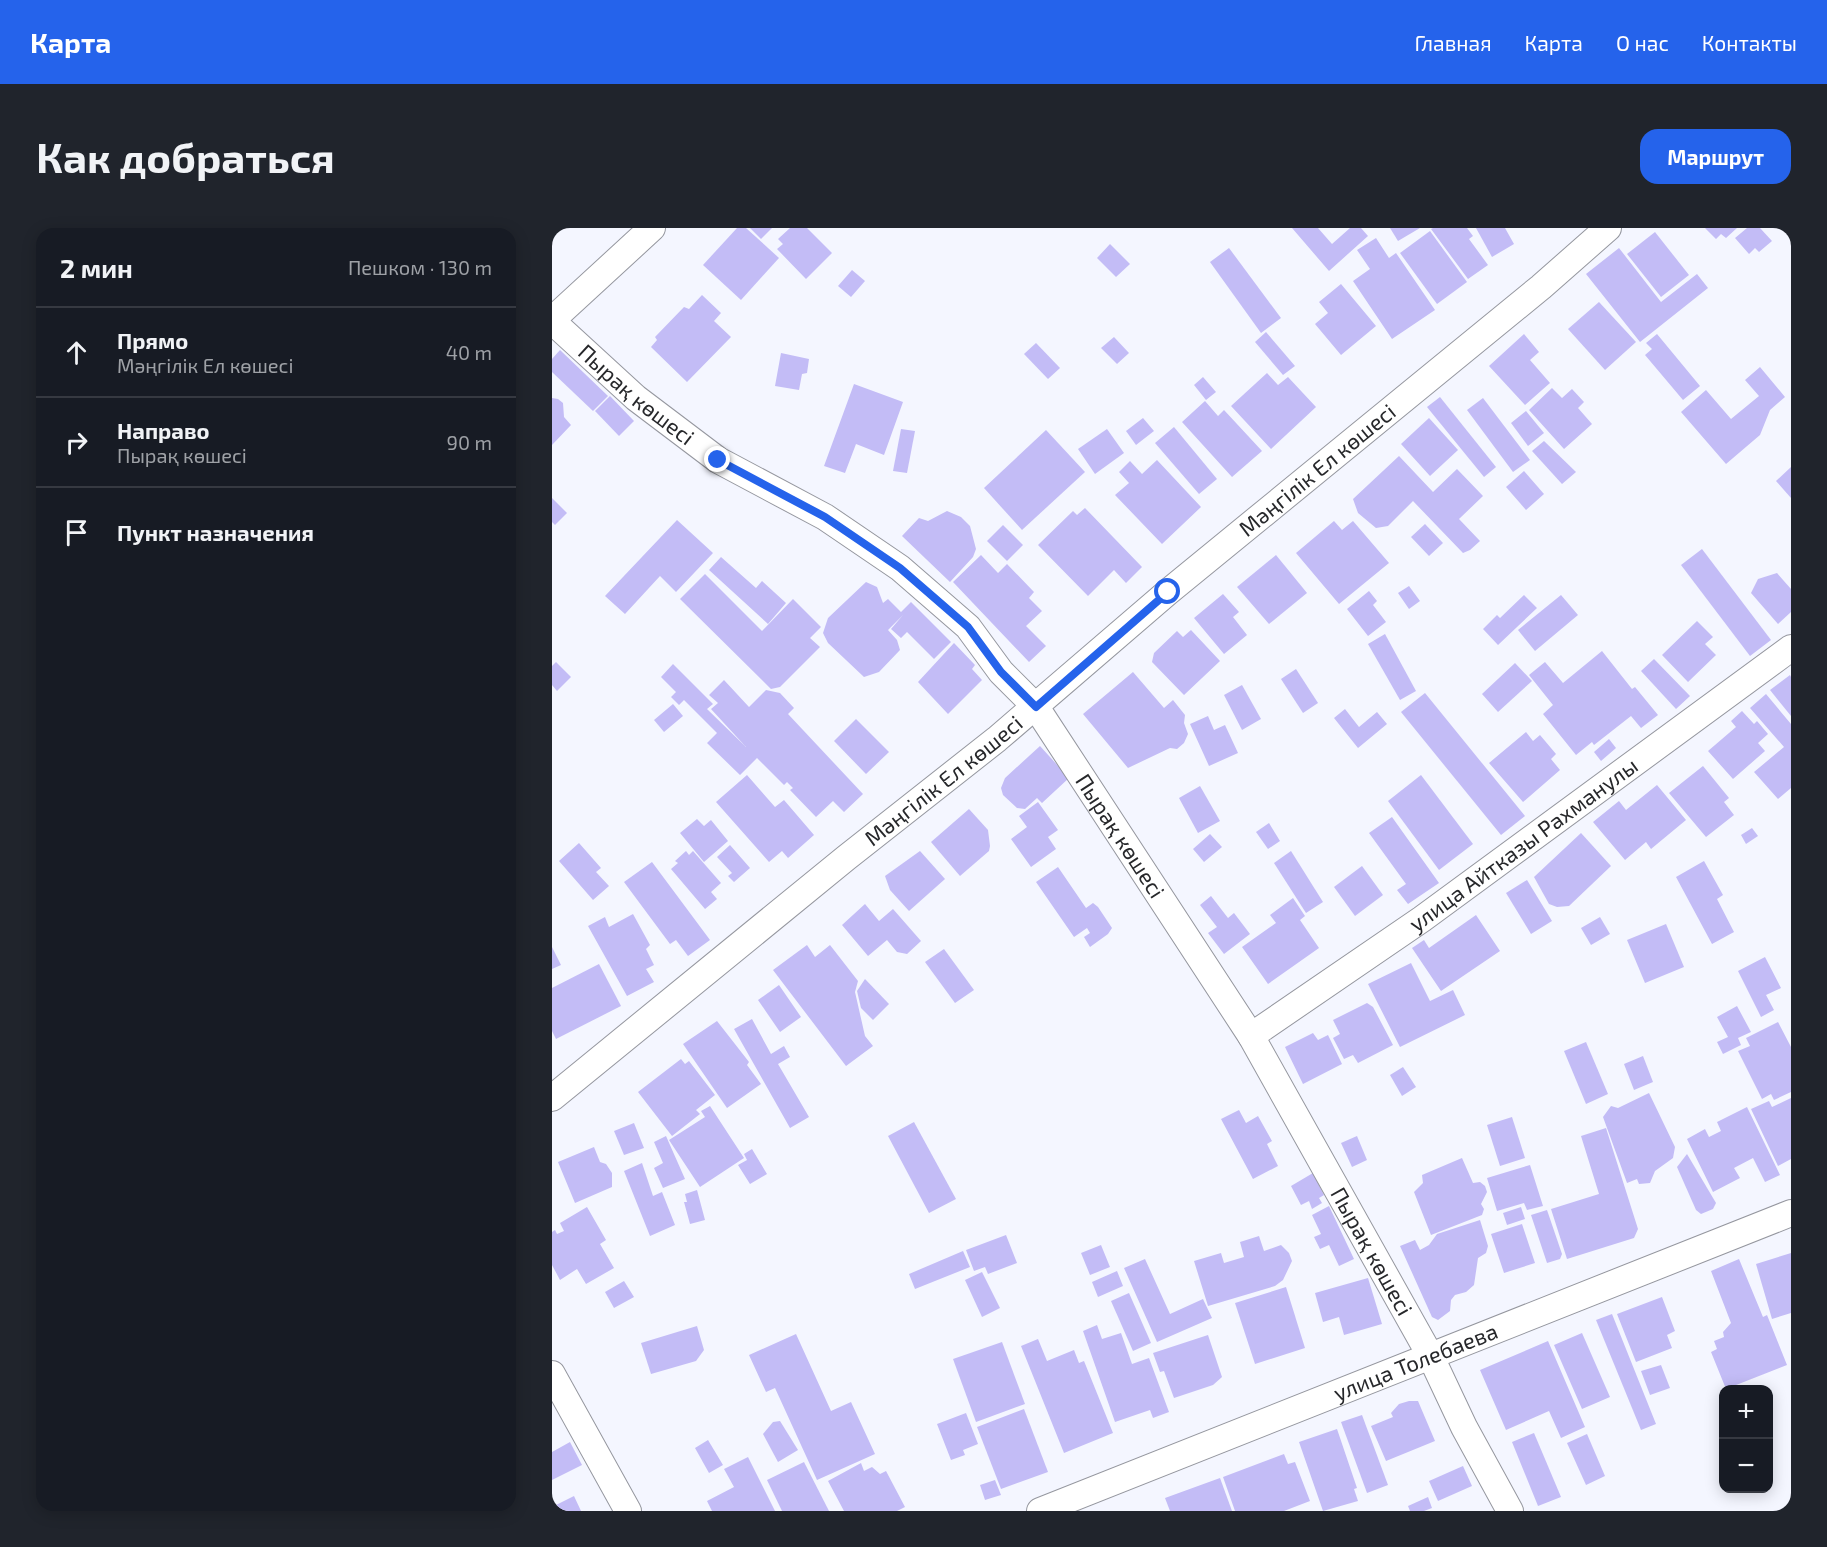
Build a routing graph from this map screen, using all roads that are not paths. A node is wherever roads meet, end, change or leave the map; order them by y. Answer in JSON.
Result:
{"nodes":[{"id":1,"x":652,"y":228,"type":"edge"},
{"id":2,"x":1608,"y":228,"type":"edge"},
{"id":3,"x":552,"y":320,"type":"edge"},
{"id":4,"x":1791,"y":648,"type":"edge"},
{"id":5,"x":1036,"y":707,"type":"junction"},
{"id":6,"x":1251,"y":1036,"type":"junction"},
{"id":7,"x":552,"y":1098,"type":"edge"},
{"id":8,"x":1791,"y":1213,"type":"edge"},
{"id":9,"x":1431,"y":1357,"type":"junction"},
{"id":10,"x":552,"y":1374,"type":"edge"},
{"id":11,"x":628,"y":1511,"type":"edge"},
{"id":12,"x":1040,"y":1511,"type":"edge"},
{"id":13,"x":1510,"y":1511,"type":"edge"}],
"edges":[{"from":1,"to":3,"type":"street"},
{"from":2,"to":5,"type":"street","name":"Мәңгілік Ел көшесі"},
{"from":3,"to":5,"type":"street","name":"Пырақ көшесі"},
{"from":4,"to":6,"type":"street","name":"улица Айтказы Рахманулы"},
{"from":5,"to":6,"type":"street","name":"Пырақ көшесі"},
{"from":5,"to":7,"type":"street","name":"Мәңгілік Ел көшесі"},
{"from":6,"to":9,"type":"street","name":"Пырақ көшесі"},
{"from":8,"to":9,"type":"street","name":"улица Толебаева"},
{"from":9,"to":12,"type":"street","name":"улица Толебаева"},
{"from":9,"to":13,"type":"street","name":"Пырақ көшесі"},
{"from":10,"to":11,"type":"street"}]}
